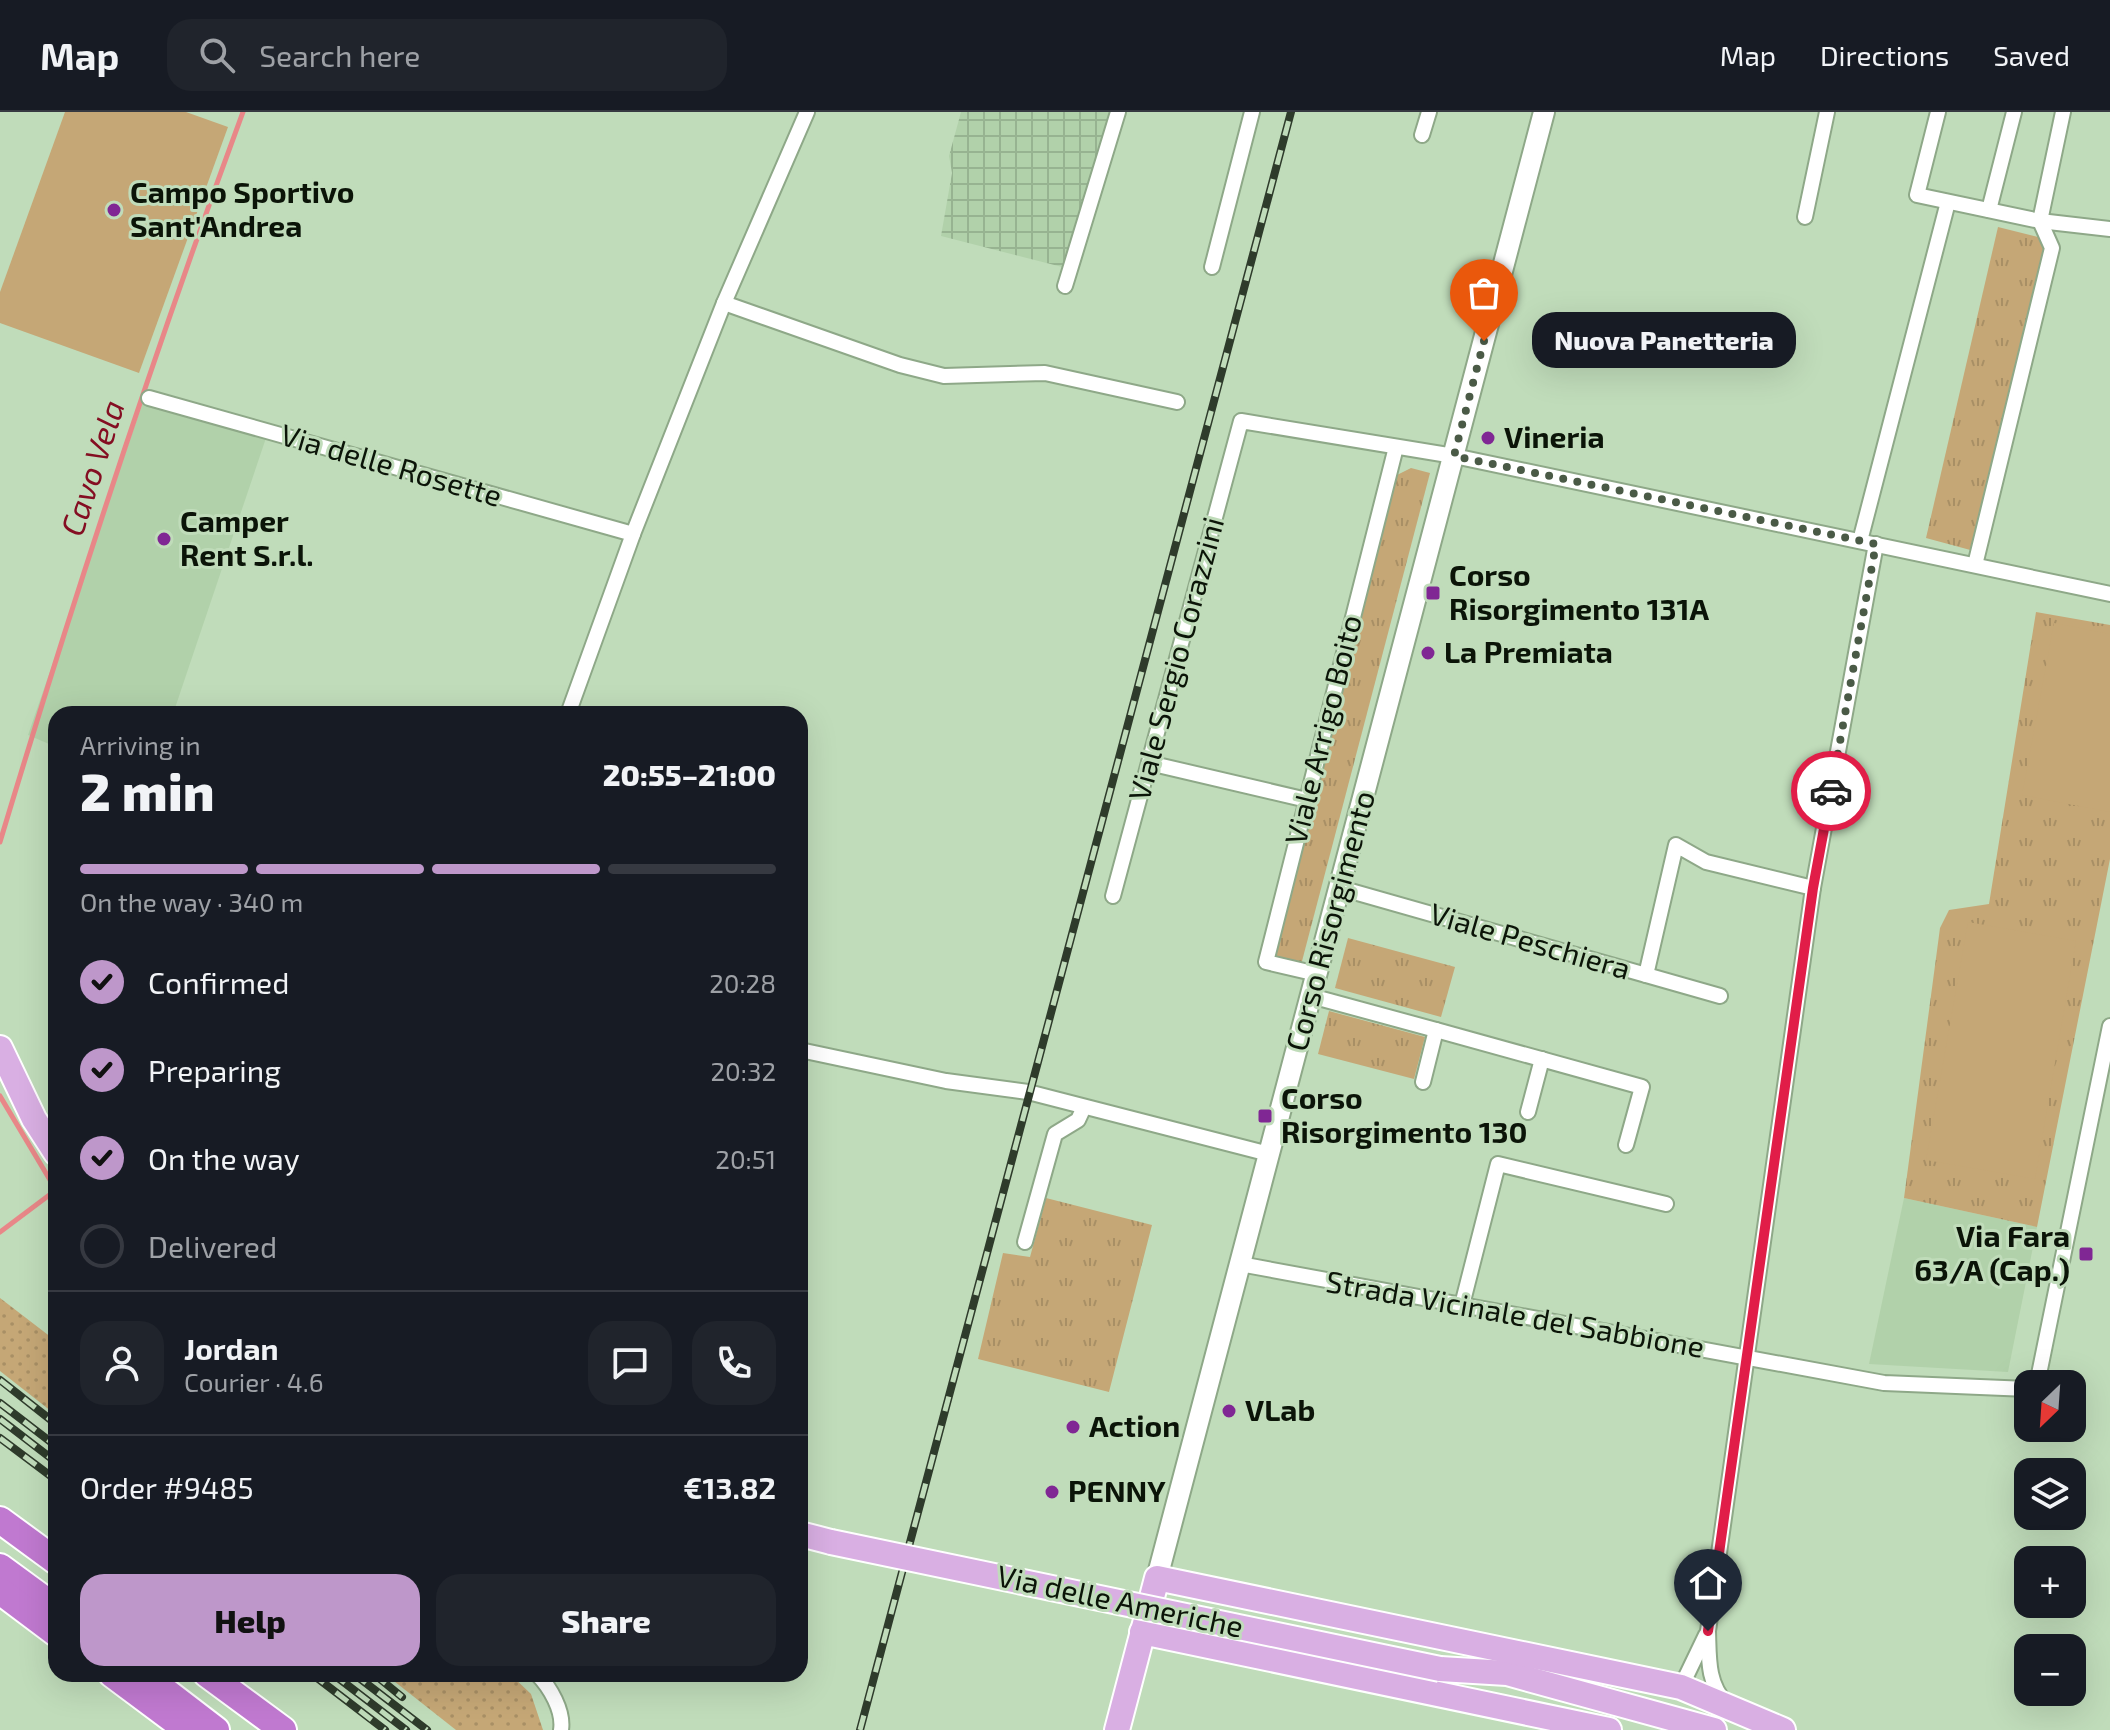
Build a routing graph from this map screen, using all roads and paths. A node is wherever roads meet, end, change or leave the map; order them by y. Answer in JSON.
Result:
{"nodes":[{"id":1,"x":807,"y":112,"type":"edge"},
{"id":2,"x":1118,"y":112,"type":"edge"},
{"id":3,"x":1252,"y":112,"type":"edge"},
{"id":4,"x":1429,"y":112,"type":"edge"},
{"id":5,"x":1544,"y":112,"type":"edge"},
{"id":6,"x":1827,"y":112,"type":"edge"},
{"id":7,"x":1938,"y":112,"type":"edge"},
{"id":8,"x":2014,"y":112,"type":"edge"},
{"id":9,"x":2063,"y":112,"type":"edge"},
{"id":10,"x":1422,"y":135,"type":"dead end"},
{"id":11,"x":1948,"y":202,"type":"junction"},
{"id":12,"x":1989,"y":210,"type":"junction"},
{"id":13,"x":1805,"y":217,"type":"dead end"},
{"id":14,"x":2040,"y":221,"type":"junction"},
{"id":15,"x":2110,"y":229,"type":"edge"},
{"id":16,"x":1212,"y":267,"type":"dead end"},
{"id":17,"x":1065,"y":286,"type":"dead end"},
{"id":18,"x":724,"y":303,"type":"junction"},
{"id":19,"x":149,"y":398,"type":"dead end"},
{"id":20,"x":1177,"y":402,"type":"dead end"},
{"id":21,"x":1396,"y":447,"type":"junction"},
{"id":22,"x":1454,"y":456,"type":"junction"},
{"id":23,"x":633,"y":534,"type":"junction"},
{"id":24,"x":1868,"y":542,"type":"junction"},
{"id":25,"x":1975,"y":565,"type":"junction"},
{"id":26,"x":2110,"y":594,"type":"edge"},
{"id":27,"x":571,"y":706,"type":"edge"},
{"id":28,"x":1149,"y":763,"type":"junction"},
{"id":29,"x":1307,"y":800,"type":"junction"},
{"id":30,"x":1340,"y":888,"type":"junction"},
{"id":31,"x":1813,"y":888,"type":"junction"},
{"id":32,"x":1113,"y":896,"type":"dead end"},
{"id":33,"x":1317,"y":974,"type":"junction"},
{"id":34,"x":1646,"y":975,"type":"junction"},
{"id":35,"x":1311,"y":996,"type":"junction"},
{"id":36,"x":1720,"y":996,"type":"dead end"},
{"id":37,"x":2110,"y":1026,"type":"edge"},
{"id":38,"x":1436,"y":1030,"type":"junction"},
{"id":39,"x":0,"y":1048,"type":"edge"},
{"id":40,"x":808,"y":1052,"type":"edge"},
{"id":41,"x":1542,"y":1059,"type":"junction"},
{"id":42,"x":1423,"y":1082,"type":"dead end"},
{"id":43,"x":1084,"y":1107,"type":"junction"},
{"id":44,"x":1528,"y":1112,"type":"dead end"},
{"id":45,"x":48,"y":1141,"type":"edge"},
{"id":46,"x":1626,"y":1145,"type":"dead end"},
{"id":47,"x":1269,"y":1154,"type":"junction"},
{"id":48,"x":1666,"y":1204,"type":"dead end"},
{"id":49,"x":1025,"y":1242,"type":"dead end"},
{"id":50,"x":1240,"y":1264,"type":"junction"},
{"id":51,"x":1462,"y":1305,"type":"junction"},
{"id":52,"x":1745,"y":1357,"type":"junction"},
{"id":53,"x":2040,"y":1370,"type":"edge"},
{"id":54,"x":2014,"y":1388,"type":"edge"},
{"id":55,"x":0,"y":1520,"type":"edge"},
{"id":56,"x":808,"y":1536,"type":"edge"},
{"id":57,"x":48,"y":1555,"type":"edge"},
{"id":58,"x":0,"y":1567,"type":"edge"},
{"id":59,"x":1157,"y":1578,"type":"junction"},
{"id":60,"x":0,"y":1591,"type":"edge"},
{"id":61,"x":48,"y":1602,"type":"edge"},
{"id":62,"x":48,"y":1627,"type":"edge"},
{"id":63,"x":1708,"y":1631,"type":"junction"},
{"id":64,"x":1142,"y":1632,"type":"junction"},
{"id":65,"x":1440,"y":1669,"type":"junction"},
{"id":66,"x":123,"y":1682,"type":"edge"},
{"id":67,"x":153,"y":1682,"type":"edge"},
{"id":68,"x":218,"y":1682,"type":"edge"},
{"id":69,"x":545,"y":1682,"type":"edge"},
{"id":70,"x":1681,"y":1687,"type":"junction"},
{"id":71,"x":1611,"y":1702,"type":"junction"},
{"id":72,"x":1732,"y":1709,"type":"junction"},
{"id":73,"x":187,"y":1730,"type":"edge"},
{"id":74,"x":216,"y":1730,"type":"edge"},
{"id":75,"x":283,"y":1730,"type":"edge"},
{"id":76,"x":561,"y":1730,"type":"edge"},
{"id":77,"x":1117,"y":1730,"type":"edge"},
{"id":78,"x":1609,"y":1730,"type":"edge"},
{"id":79,"x":1620,"y":1730,"type":"edge"},
{"id":80,"x":1714,"y":1730,"type":"edge"},
{"id":81,"x":1783,"y":1730,"type":"edge"}],
"edges":[{"from":1,"to":18,"type":"street"},
{"from":2,"to":17,"type":"street"},
{"from":3,"to":16,"type":"street"},
{"from":4,"to":10,"type":"street"},
{"from":5,"to":22,"type":"main road","name":"Corso Risorgimento"},
{"from":6,"to":13,"type":"street"},
{"from":7,"to":11,"type":"street"},
{"from":8,"to":12,"type":"street"},
{"from":9,"to":14,"type":"street"},
{"from":11,"to":12,"type":"street"},
{"from":11,"to":24,"type":"street"},
{"from":12,"to":14,"type":"street"},
{"from":14,"to":15,"type":"street"},
{"from":14,"to":25,"type":"street"},
{"from":18,"to":20,"type":"street"},
{"from":18,"to":23,"type":"street"},
{"from":19,"to":23,"type":"street","name":"Via delle Rosette"},
{"from":21,"to":22,"type":"street"},
{"from":21,"to":28,"type":"street","name":"Viale Sergio Corazzini"},
{"from":21,"to":29,"type":"street","name":"Viale Arrigo Boito"},
{"from":22,"to":24,"type":"street"},
{"from":22,"to":30,"type":"main road","name":"Corso Risorgimento"},
{"from":23,"to":27,"type":"street"},
{"from":24,"to":25,"type":"street"},
{"from":24,"to":31,"type":"street"},
{"from":25,"to":26,"type":"street"},
{"from":28,"to":29,"type":"street"},
{"from":28,"to":32,"type":"street","name":"Viale Sergio Corazzini"},
{"from":29,"to":33,"type":"street","name":"Viale Arrigo Boito"},
{"from":30,"to":33,"type":"main road","name":"Corso Risorgimento"},
{"from":30,"to":34,"type":"street","name":"Viale Peschiera"},
{"from":31,"to":34,"type":"street"},
{"from":31,"to":52,"type":"street"},
{"from":33,"to":35,"type":"main road","name":"Corso Risorgimento"},
{"from":34,"to":36,"type":"street","name":"Viale Peschiera"},
{"from":35,"to":38,"type":"street"},
{"from":35,"to":47,"type":"main road","name":"Corso Risorgimento"},
{"from":37,"to":53,"type":"street"},
{"from":38,"to":41,"type":"street"},
{"from":38,"to":42,"type":"street"},
{"from":39,"to":45,"type":"main road"},
{"from":40,"to":43,"type":"street"},
{"from":41,"to":44,"type":"street"},
{"from":41,"to":46,"type":"street"},
{"from":43,"to":47,"type":"street"},
{"from":43,"to":49,"type":"street"},
{"from":47,"to":50,"type":"main road","name":"Corso Risorgimento"},
{"from":48,"to":51,"type":"street"},
{"from":50,"to":51,"type":"street","name":"Strada Vicinale del Sabbione"},
{"from":50,"to":59,"type":"main road","name":"Corso Risorgimento"},
{"from":51,"to":52,"type":"street","name":"Strada Vicinale del Sabbione"},
{"from":52,"to":54,"type":"street","name":"Strada Vicinale del Sabbione"},
{"from":52,"to":63,"type":"street"},
{"from":55,"to":57,"type":"highway"},
{"from":56,"to":65,"type":"main road","name":"Via delle Americhe","bridge":true},
{"from":58,"to":61,"type":"highway"},
{"from":59,"to":64,"type":"main road","name":"Corso Risorgimento"},
{"from":59,"to":70,"type":"main road"},
{"from":60,"to":62,"type":"highway"},
{"from":63,"to":70,"type":"street"},
{"from":63,"to":72,"type":"street"},
{"from":64,"to":77,"type":"main road","name":"Corso Risorgimento"},
{"from":64,"to":78,"type":"main road"},
{"from":65,"to":71,"type":"main road","name":"Via delle Americhe"},
{"from":65,"to":79,"type":"main road","name":"Via delle Americhe"},
{"from":66,"to":73,"type":"highway"},
{"from":67,"to":74,"type":"highway"},
{"from":68,"to":75,"type":"highway"},
{"from":69,"to":76,"type":"street"},
{"from":70,"to":71,"type":"main road"},
{"from":70,"to":72,"type":"main road"},
{"from":71,"to":80,"type":"main road","name":"Via delle Americhe"},
{"from":72,"to":81,"type":"main road"}]}
